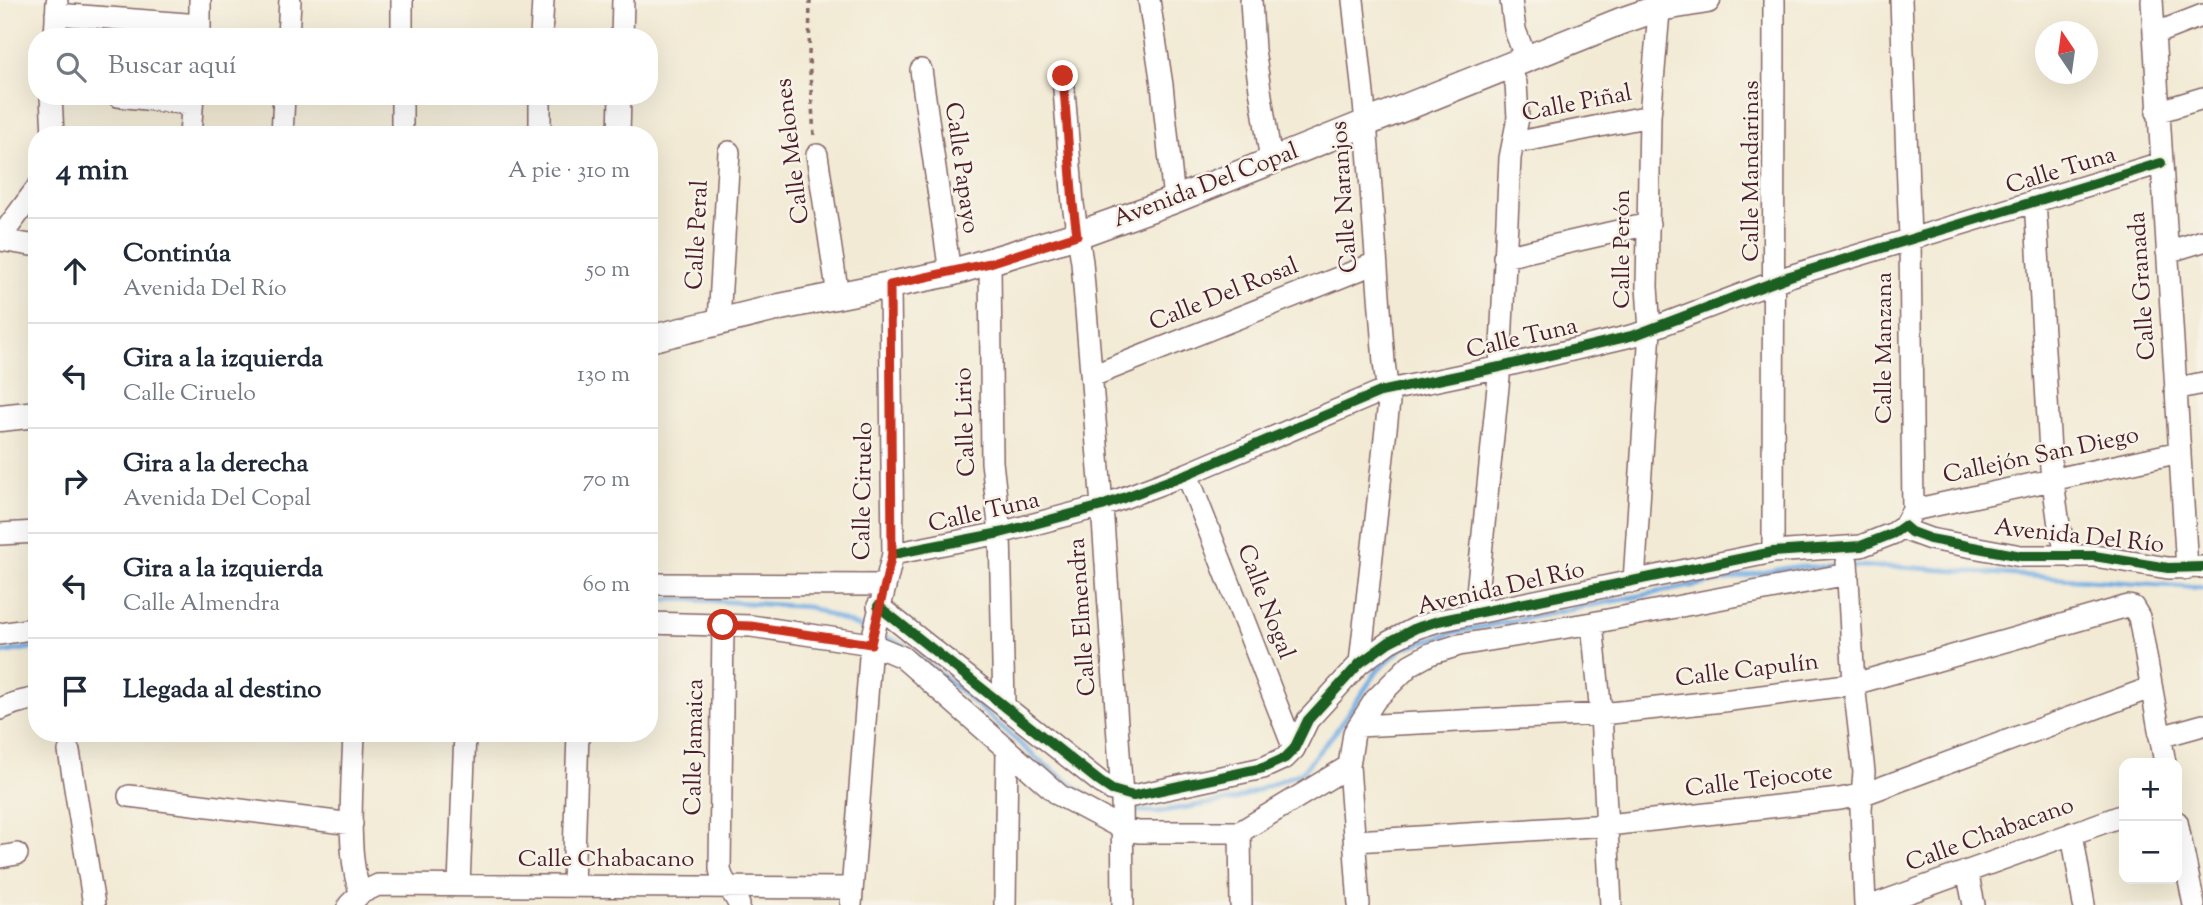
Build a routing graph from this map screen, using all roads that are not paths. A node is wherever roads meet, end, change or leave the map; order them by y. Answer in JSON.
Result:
{"nodes":[{"id":1,"x":200,"y":0,"type":"edge"},
{"id":2,"x":290,"y":0,"type":"edge"},
{"id":3,"x":402,"y":0,"type":"edge"},
{"id":4,"x":543,"y":0,"type":"edge"},
{"id":5,"x":623,"y":0,"type":"edge"},
{"id":6,"x":1149,"y":0,"type":"edge"},
{"id":7,"x":1251,"y":0,"type":"edge"},
{"id":8,"x":1353,"y":0,"type":"edge"},
{"id":9,"x":1511,"y":0,"type":"edge"},
{"id":10,"x":1707,"y":0,"type":"edge"},
{"id":11,"x":1774,"y":0,"type":"edge"},
{"id":12,"x":1900,"y":0,"type":"edge"},
{"id":13,"x":2152,"y":0,"type":"edge"},
{"id":14,"x":1660,"y":4,"type":"edge"},
{"id":15,"x":56,"y":7,"type":"edge"},
{"id":16,"x":2203,"y":15,"type":"edge"},
{"id":17,"x":55,"y":28,"type":"edge"},
{"id":18,"x":182,"y":28,"type":"edge"},
{"id":19,"x":200,"y":28,"type":"edge"},
{"id":20,"x":288,"y":28,"type":"edge"},
{"id":21,"x":402,"y":28,"type":"edge"},
{"id":22,"x":541,"y":28,"type":"edge"},
{"id":23,"x":622,"y":28,"type":"edge"},
{"id":24,"x":2154,"y":34,"type":"junction"},
{"id":25,"x":1517,"y":62,"type":"junction"},
{"id":26,"x":921,"y":70,"type":"dead end"},
{"id":27,"x":1063,"y":76,"type":"dead end"},
{"id":28,"x":2203,"y":98,"type":"edge"},
{"id":29,"x":51,"y":105,"type":"edge"},
{"id":30,"x":192,"y":105,"type":"edge"},
{"id":31,"x":284,"y":105,"type":"edge"},
{"id":32,"x":402,"y":105,"type":"edge"},
{"id":33,"x":540,"y":105,"type":"edge"},
{"id":34,"x":620,"y":105,"type":"edge"},
{"id":35,"x":2158,"y":112,"type":"junction"},
{"id":36,"x":1650,"y":116,"type":"junction"},
{"id":37,"x":1366,"y":122,"type":"junction"},
{"id":38,"x":53,"y":126,"type":"edge"},
{"id":39,"x":191,"y":126,"type":"edge"},
{"id":40,"x":283,"y":126,"type":"edge"},
{"id":41,"x":402,"y":126,"type":"edge"},
{"id":42,"x":540,"y":126,"type":"edge"},
{"id":43,"x":619,"y":126,"type":"edge"},
{"id":44,"x":1514,"y":143,"type":"junction"},
{"id":45,"x":729,"y":152,"type":"dead end"},
{"id":46,"x":817,"y":155,"type":"road end"},
{"id":47,"x":1271,"y":161,"type":"junction"},
{"id":48,"x":2161,"y":163,"type":"junction"},
{"id":49,"x":28,"y":200,"type":"edge"},
{"id":50,"x":1174,"y":200,"type":"junction"},
{"id":51,"x":2035,"y":200,"type":"junction"},
{"id":52,"x":1649,"y":224,"type":"junction"},
{"id":53,"x":1077,"y":235,"type":"junction"},
{"id":54,"x":1910,"y":238,"type":"junction"},
{"id":55,"x":0,"y":239,"type":"edge"},
{"id":56,"x":2203,"y":241,"type":"edge"},
{"id":57,"x":28,"y":244,"type":"edge"},
{"id":58,"x":2167,"y":252,"type":"junction"},
{"id":59,"x":1504,"y":257,"type":"junction"},
{"id":60,"x":990,"y":263,"type":"junction"},
{"id":61,"x":1376,"y":263,"type":"junction"},
{"id":62,"x":950,"y":272,"type":"junction"},
{"id":63,"x":1773,"y":283,"type":"junction"},
{"id":64,"x":890,"y":285,"type":"junction"},
{"id":65,"x":838,"y":296,"type":"junction"},
{"id":66,"x":719,"y":321,"type":"junction"},
{"id":67,"x":1650,"y":330,"type":"junction"},
{"id":68,"x":658,"y":337,"type":"edge"},
{"id":69,"x":1500,"y":367,"type":"junction"},
{"id":70,"x":1092,"y":376,"type":"junction"},
{"id":71,"x":2203,"y":383,"type":"edge"},
{"id":72,"x":2175,"y":389,"type":"junction"},
{"id":73,"x":1388,"y":390,"type":"junction"},
{"id":74,"x":28,"y":415,"type":"edge"},
{"id":75,"x":0,"y":418,"type":"edge"},
{"id":76,"x":2180,"y":452,"type":"junction"},
{"id":77,"x":1187,"y":474,"type":"junction"},
{"id":78,"x":2053,"y":482,"type":"junction"},
{"id":79,"x":1102,"y":506,"type":"junction"},
{"id":80,"x":1908,"y":518,"type":"junction"},
{"id":81,"x":28,"y":532,"type":"edge"},
{"id":82,"x":1000,"y":533,"type":"junction"},
{"id":83,"x":0,"y":534,"type":"edge"},
{"id":84,"x":1773,"y":552,"type":"junction"},
{"id":85,"x":892,"y":554,"type":"junction"},
{"id":86,"x":2072,"y":557,"type":"junction"},
{"id":87,"x":1847,"y":561,"type":"junction"},
{"id":88,"x":2195,"y":568,"type":"edge"},
{"id":89,"x":1634,"y":582,"type":"junction"},
{"id":90,"x":658,"y":584,"type":"edge"},
{"id":91,"x":885,"y":585,"type":"junction"},
{"id":92,"x":1475,"y":613,"type":"junction"},
{"id":93,"x":658,"y":622,"type":"edge"},
{"id":94,"x":1592,"y":623,"type":"junction"},
{"id":95,"x":723,"y":625,"type":"junction"},
{"id":96,"x":874,"y":628,"type":"junction"},
{"id":97,"x":28,"y":629,"type":"edge"},
{"id":98,"x":0,"y":634,"type":"edge"},
{"id":99,"x":1360,"y":663,"type":"junction"},
{"id":100,"x":1854,"y":684,"type":"junction"},
{"id":101,"x":2150,"y":688,"type":"junction"},
{"id":102,"x":28,"y":701,"type":"edge"},
{"id":103,"x":1004,"y":705,"type":"junction"},
{"id":104,"x":0,"y":709,"type":"edge"},
{"id":105,"x":1601,"y":714,"type":"junction"},
{"id":106,"x":2203,"y":725,"type":"edge"},
{"id":107,"x":1358,"y":726,"type":"junction"},
{"id":108,"x":2160,"y":737,"type":"junction"},
{"id":109,"x":354,"y":742,"type":"edge"},
{"id":110,"x":465,"y":742,"type":"edge"},
{"id":111,"x":578,"y":742,"type":"edge"},
{"id":112,"x":1294,"y":749,"type":"junction"},
{"id":113,"x":1007,"y":750,"type":"junction"},
{"id":114,"x":69,"y":751,"type":"dead end"},
{"id":115,"x":2164,"y":758,"type":"edge"},
{"id":116,"x":1349,"y":766,"type":"junction"},
{"id":117,"x":1864,"y":793,"type":"junction"},
{"id":118,"x":1122,"y":795,"type":"junction"},
{"id":119,"x":129,"y":796,"type":"dead end"},
{"id":120,"x":2119,"y":817,"type":"edge"},
{"id":121,"x":352,"y":824,"type":"junction"},
{"id":122,"x":1123,"y":825,"type":"junction"},
{"id":123,"x":1608,"y":825,"type":"junction"},
{"id":124,"x":1240,"y":832,"type":"junction"},
{"id":125,"x":2072,"y":833,"type":"junction"},
{"id":126,"x":1356,"y":842,"type":"junction"},
{"id":127,"x":2182,"y":846,"type":"edge"},
{"id":128,"x":1967,"y":871,"type":"junction"},
{"id":129,"x":459,"y":885,"type":"junction"},
{"id":130,"x":573,"y":886,"type":"junction"},
{"id":131,"x":639,"y":896,"type":"edge"},
{"id":132,"x":733,"y":896,"type":"edge"},
{"id":133,"x":851,"y":897,"type":"edge"},
{"id":134,"x":355,"y":899,"type":"edge"},
{"id":135,"x":94,"y":905,"type":"edge"},
{"id":136,"x":1005,"y":905,"type":"edge"},
{"id":137,"x":1123,"y":905,"type":"edge"},
{"id":138,"x":1241,"y":905,"type":"edge"},
{"id":139,"x":1359,"y":905,"type":"edge"},
{"id":140,"x":1611,"y":905,"type":"edge"},
{"id":141,"x":1865,"y":905,"type":"edge"},
{"id":142,"x":1874,"y":905,"type":"edge"},
{"id":143,"x":1974,"y":905,"type":"edge"},
{"id":144,"x":2084,"y":905,"type":"edge"},
{"id":145,"x":2194,"y":905,"type":"edge"}],
"edges":[{"from":1,"to":19,"type":"street"},
{"from":2,"to":20,"type":"street"},
{"from":3,"to":21,"type":"street"},
{"from":4,"to":22,"type":"street"},
{"from":5,"to":23,"type":"street"},
{"from":6,"to":50,"type":"street"},
{"from":7,"to":47,"type":"street"},
{"from":8,"to":37,"type":"street","name":"Calle Naranjos"},
{"from":9,"to":25,"type":"street","name":"Calle Tuna"},
{"from":10,"to":14,"type":"street","name":"Avenida Del Copal"},
{"from":11,"to":63,"type":"street","name":"Calle Mandarinas"},
{"from":12,"to":54,"type":"street","name":"Calle Manzana"},
{"from":13,"to":24,"type":"street","name":"Calle Granada"},
{"from":14,"to":25,"type":"street","name":"Avenida Del Copal"},
{"from":14,"to":36,"type":"street","name":"Calle Perón"},
{"from":15,"to":17,"type":"street"},
{"from":15,"to":18,"type":"street"},
{"from":16,"to":24,"type":"street"},
{"from":24,"to":35,"type":"street","name":"Calle Granada"},
{"from":25,"to":37,"type":"street","name":"Avenida Del Copal"},
{"from":25,"to":44,"type":"street","name":"Calle Tuna"},
{"from":26,"to":62,"type":"street","name":"Calle Papayo"},
{"from":27,"to":53,"type":"street","name":"Calle Elmendra"},
{"from":28,"to":35,"type":"street"},
{"from":29,"to":38,"type":"street"},
{"from":30,"to":39,"type":"street"},
{"from":31,"to":40,"type":"street"},
{"from":32,"to":41,"type":"street"},
{"from":33,"to":42,"type":"street"},
{"from":34,"to":43,"type":"street"},
{"from":35,"to":48,"type":"street","name":"Calle Granada"},
{"from":36,"to":44,"type":"street","name":"Calle Piñal"},
{"from":36,"to":52,"type":"street","name":"Calle Perón"},
{"from":37,"to":47,"type":"street","name":"Avenida Del Copal"},
{"from":37,"to":61,"type":"street","name":"Calle Naranjos"},
{"from":44,"to":59,"type":"street","name":"Calle Tuna"},
{"from":45,"to":66,"type":"street","name":"Calle Peral"},
{"from":46,"to":65,"type":"street","name":"Calle Melones"},
{"from":47,"to":50,"type":"street","name":"Avenida Del Copal"},
{"from":48,"to":51,"type":"street","name":"Calle Tuna"},
{"from":48,"to":58,"type":"street","name":"Calle Granada"},
{"from":49,"to":55,"type":"street"},
{"from":50,"to":53,"type":"street","name":"Avenida Del Copal"},
{"from":51,"to":54,"type":"street","name":"Calle Tuna"},
{"from":51,"to":78,"type":"street","name":"Calle Tuna"},
{"from":52,"to":59,"type":"street"},
{"from":52,"to":67,"type":"street","name":"Calle Perón"},
{"from":53,"to":60,"type":"street","name":"Avenida Del Copal"},
{"from":53,"to":70,"type":"street","name":"Calle Elmendra"},
{"from":54,"to":63,"type":"street","name":"Calle Tuna"},
{"from":54,"to":80,"type":"street","name":"Calle Manzana"},
{"from":55,"to":57,"type":"street"},
{"from":56,"to":58,"type":"street"},
{"from":58,"to":72,"type":"street","name":"Calle Granada"},
{"from":59,"to":69,"type":"street","name":"Calle Tuna"},
{"from":60,"to":62,"type":"street","name":"Avenida Del Copal"},
{"from":60,"to":82,"type":"street","name":"Calle Lirio"},
{"from":61,"to":70,"type":"street","name":"Calle Del Rosal"},
{"from":61,"to":73,"type":"street","name":"Calle Naranjos"},
{"from":62,"to":64,"type":"street","name":"Avenida Del Copal"},
{"from":63,"to":67,"type":"street","name":"Calle Tuna"},
{"from":63,"to":84,"type":"street","name":"Calle Mandarinas"},
{"from":64,"to":65,"type":"street","name":"Avenida Del Copal"},
{"from":64,"to":85,"type":"street","name":"Calle Ciruelo"},
{"from":65,"to":66,"type":"street","name":"Avenida Del Copal"},
{"from":66,"to":68,"type":"street","name":"Avenida Del Copal"},
{"from":67,"to":69,"type":"street","name":"Calle Tuna"},
{"from":67,"to":89,"type":"street","name":"Calle Perón"},
{"from":69,"to":73,"type":"street","name":"Calle Tuna"},
{"from":69,"to":92,"type":"street","name":"Calle Tuna"},
{"from":70,"to":79,"type":"street","name":"Calle Elmendra"},
{"from":71,"to":72,"type":"street"},
{"from":72,"to":76,"type":"street","name":"Calle Granada"},
{"from":73,"to":77,"type":"street","name":"Calle Tuna"},
{"from":73,"to":99,"type":"street"},
{"from":74,"to":75,"type":"street"},
{"from":76,"to":78,"type":"street","name":"Callejón San Diego"},
{"from":76,"to":88,"type":"street","name":"Calle Granada"},
{"from":77,"to":79,"type":"street","name":"Calle Tuna"},
{"from":77,"to":112,"type":"street","name":"Calle Nogal"},
{"from":78,"to":80,"type":"street","name":"Callejón San Diego"},
{"from":78,"to":86,"type":"street","name":"Calle Tuna"},
{"from":79,"to":82,"type":"street","name":"Calle Tuna"},
{"from":79,"to":118,"type":"street","name":"Calle Elmendra"},
{"from":80,"to":86,"type":"street","name":"Avenida Del Río"},
{"from":80,"to":87,"type":"street","name":"Avenida Del Río"},
{"from":81,"to":83,"type":"street"},
{"from":82,"to":85,"type":"street","name":"Calle Tuna"},
{"from":82,"to":103,"type":"street","name":"Calle Lirio"},
{"from":84,"to":87,"type":"street","name":"Avenida Del Río"},
{"from":84,"to":89,"type":"street","name":"Avenida Del Río"},
{"from":85,"to":91,"type":"street","name":"Calle Ciruelo"},
{"from":86,"to":88,"type":"street","name":"Avenida Del Río"},
{"from":87,"to":94,"type":"street","name":"Avenida Del Río"},
{"from":87,"to":100,"type":"street"},
{"from":89,"to":92,"type":"street","name":"Avenida Del Río"},
{"from":90,"to":91,"type":"street"},
{"from":91,"to":96,"type":"street","name":"Calle Ciruelo"},
{"from":92,"to":99,"type":"street","name":"Avenida Del Río"},
{"from":93,"to":95,"type":"street"},
{"from":94,"to":105,"type":"street"},
{"from":94,"to":107,"type":"street","name":"Avenida Del Río"},
{"from":95,"to":96,"type":"street"},
{"from":95,"to":132,"type":"street","name":"Calle Jamaica"},
{"from":96,"to":103,"type":"street"},
{"from":96,"to":113,"type":"street"},
{"from":96,"to":133,"type":"street","name":"Calle Ciruelo"},
{"from":97,"to":98,"type":"street"},
{"from":99,"to":112,"type":"street","name":"Avenida Del Río"},
{"from":100,"to":101,"type":"street","name":"Calle Capulín"},
{"from":100,"to":105,"type":"street","name":"Calle Capulín"},
{"from":100,"to":117,"type":"street"},
{"from":101,"to":108,"type":"street"},
{"from":101,"to":117,"type":"street","name":"Calle Tejocote"},
{"from":102,"to":104,"type":"street"},
{"from":103,"to":118,"type":"street"},
{"from":105,"to":107,"type":"street","name":"Calle Capulín"},
{"from":105,"to":123,"type":"street"},
{"from":106,"to":108,"type":"street"},
{"from":107,"to":116,"type":"street","name":"Avenida Del Río"},
{"from":108,"to":115,"type":"street"},
{"from":109,"to":121,"type":"street"},
{"from":110,"to":129,"type":"street"},
{"from":111,"to":130,"type":"street"},
{"from":112,"to":118,"type":"street"},
{"from":113,"to":122,"type":"street"},
{"from":113,"to":136,"type":"street"},
{"from":114,"to":135,"type":"street"},
{"from":116,"to":124,"type":"street"},
{"from":116,"to":126,"type":"street"},
{"from":117,"to":123,"type":"street","name":"Calle Tejocote"},
{"from":117,"to":141,"type":"street"},
{"from":118,"to":122,"type":"street","name":"Calle Elmendra"},
{"from":119,"to":121,"type":"street"},
{"from":120,"to":125,"type":"street","name":"Calle Chabacano"},
{"from":121,"to":134,"type":"street"},
{"from":122,"to":124,"type":"street"},
{"from":122,"to":137,"type":"street","name":"Calle Elmendra"},
{"from":123,"to":126,"type":"street","name":"Calle Tejocote"},
{"from":123,"to":140,"type":"street"},
{"from":124,"to":138,"type":"street"},
{"from":125,"to":128,"type":"street","name":"Calle Chabacano"},
{"from":125,"to":144,"type":"street"},
{"from":126,"to":139,"type":"street"},
{"from":127,"to":145,"type":"street"},
{"from":128,"to":142,"type":"street","name":"Calle Chabacano"},
{"from":128,"to":143,"type":"street"},
{"from":129,"to":130,"type":"street","name":"Calle Chabacano"},
{"from":129,"to":134,"type":"street","name":"Calle Chabacano"},
{"from":130,"to":131,"type":"street","name":"Calle Chabacano"},
{"from":131,"to":132,"type":"street","name":"Calle Chabacano"},
{"from":132,"to":133,"type":"street","name":"Calle Chabacano"}]}
